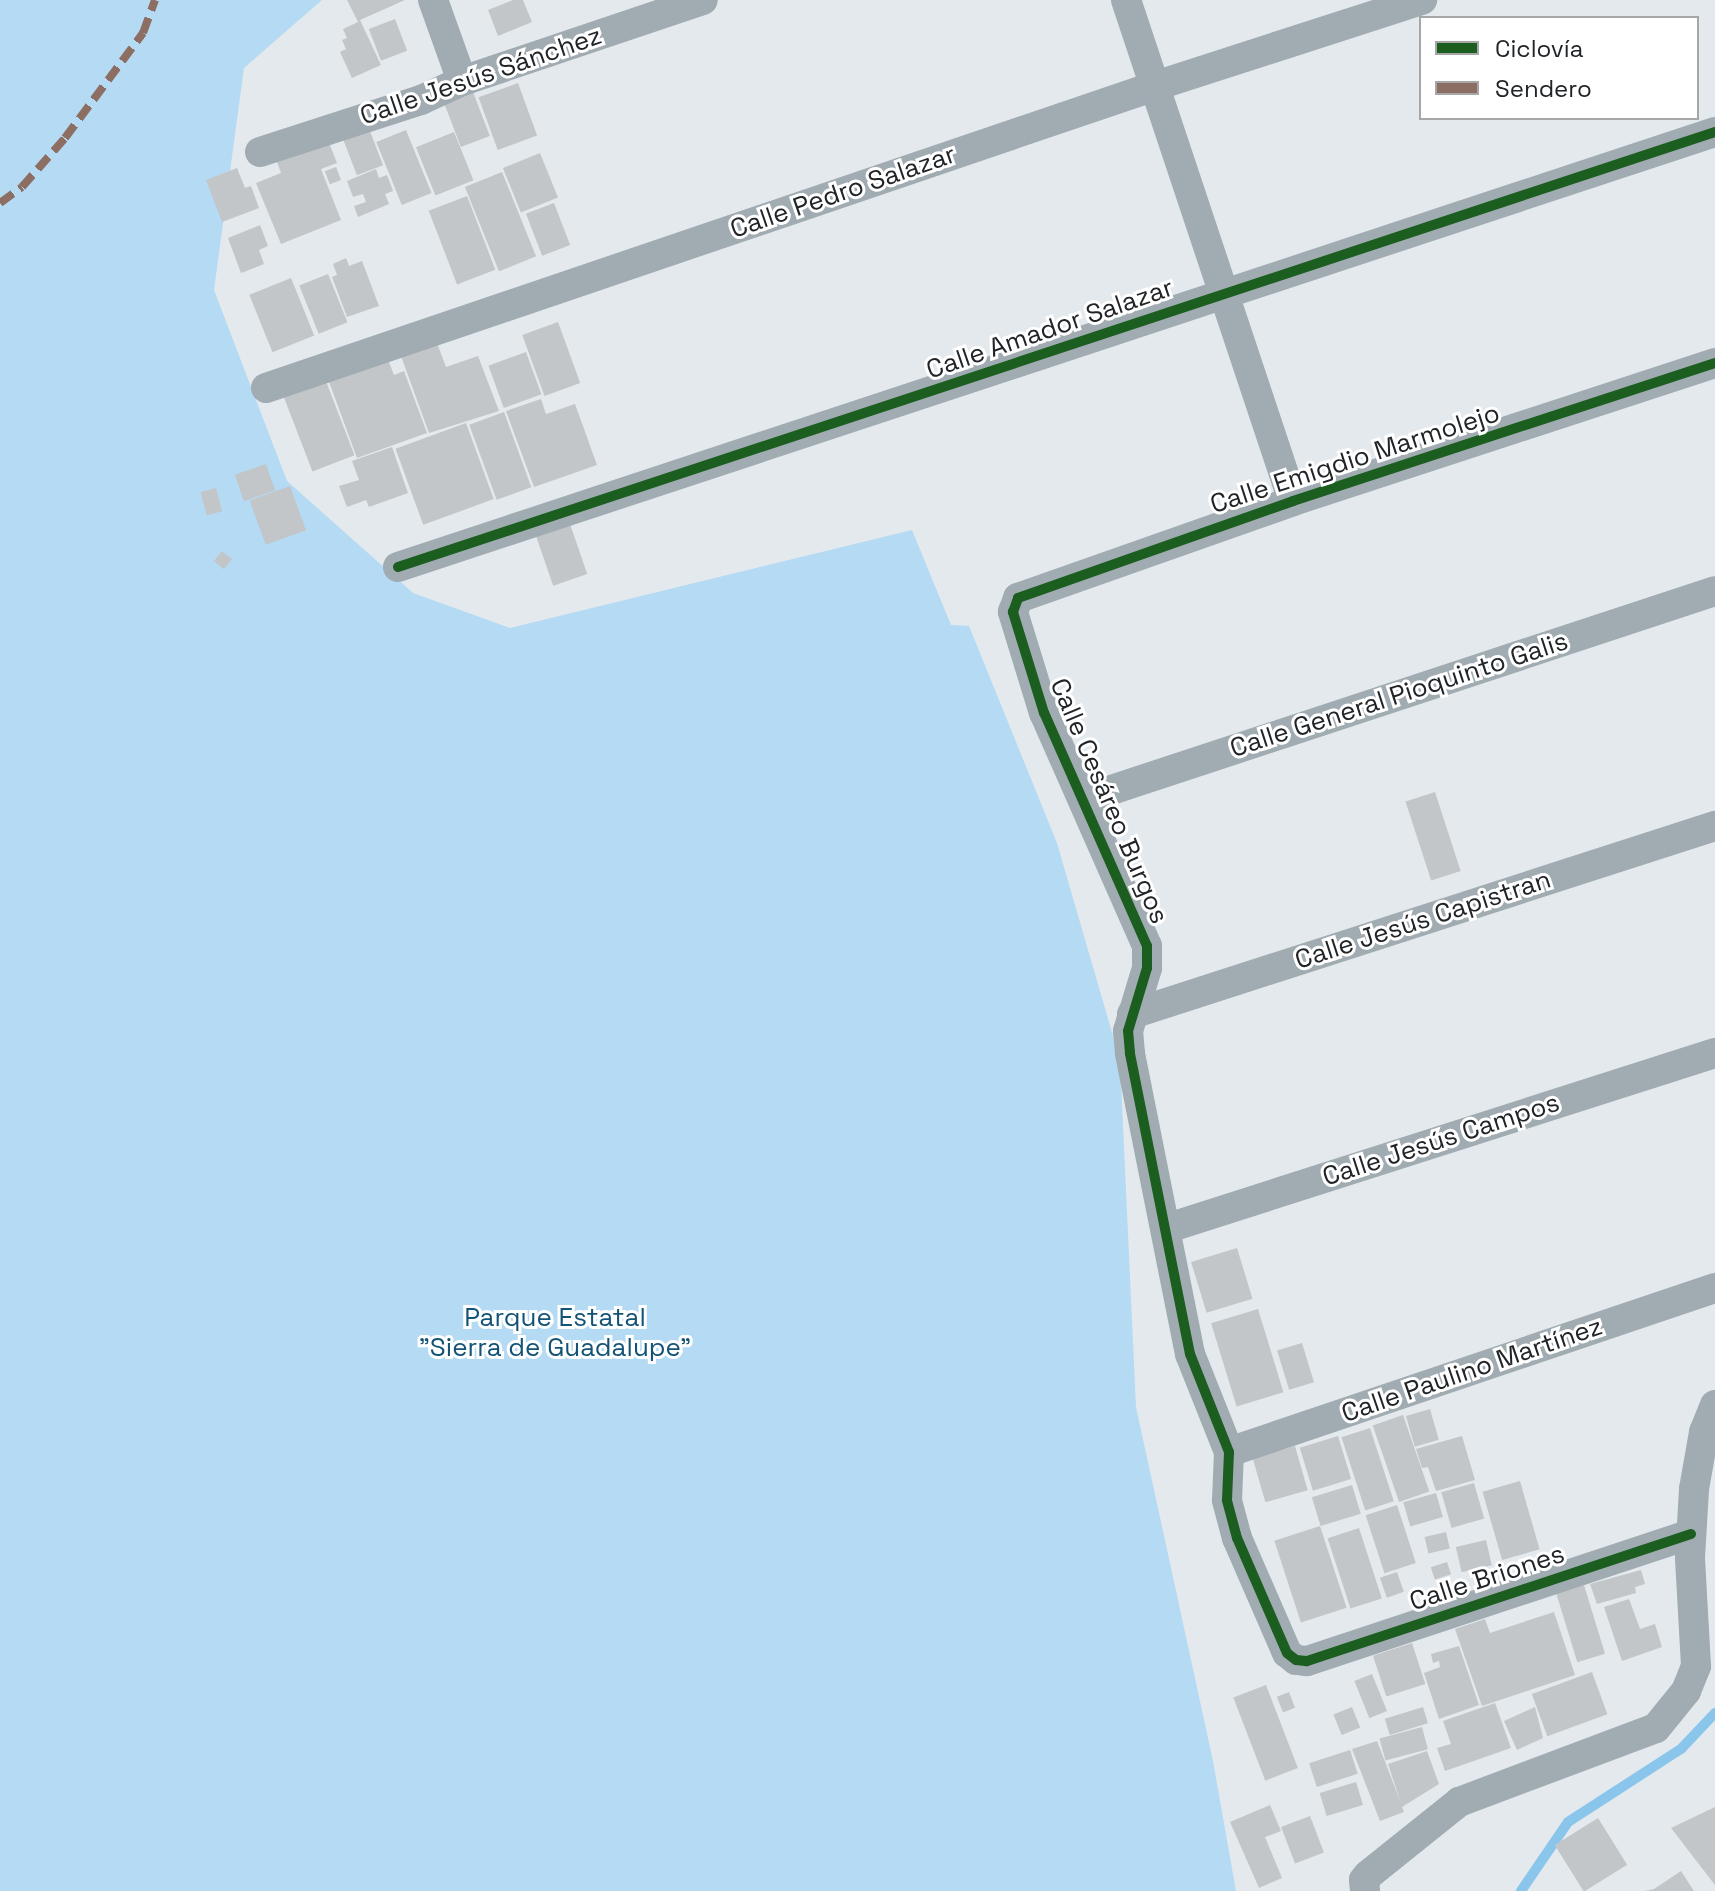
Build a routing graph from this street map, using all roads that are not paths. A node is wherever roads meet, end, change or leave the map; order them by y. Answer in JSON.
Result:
{"nodes":[{"id":1,"x":433,"y":0,"type":"edge"},
{"id":2,"x":703,"y":0,"type":"edge"},
{"id":3,"x":1126,"y":0,"type":"edge"},
{"id":4,"x":1422,"y":0,"type":"edge"},
{"id":5,"x":659,"y":7,"type":"edge"},
{"id":6,"x":462,"y":81,"type":"junction"},
{"id":7,"x":1152,"y":87,"type":"junction"},
{"id":8,"x":1715,"y":132,"type":"edge"},
{"id":9,"x":260,"y":152,"type":"dead end"},
{"id":10,"x":1226,"y":293,"type":"junction"},
{"id":11,"x":1715,"y":363,"type":"edge"},
{"id":12,"x":266,"y":388,"type":"dead end"},
{"id":13,"x":1293,"y":501,"type":"junction"},
{"id":14,"x":398,"y":567,"type":"dead end"},
{"id":15,"x":1715,"y":591,"type":"edge"},
{"id":16,"x":1014,"y":605,"type":"joint"},
{"id":17,"x":1084,"y":799,"type":"junction"},
{"id":18,"x":1715,"y":826,"type":"edge"},
{"id":19,"x":1132,"y":1014,"type":"junction"},
{"id":20,"x":1715,"y":1053,"type":"edge"},
{"id":21,"x":1168,"y":1228,"type":"junction"},
{"id":22,"x":1715,"y":1288,"type":"edge"},
{"id":23,"x":1715,"y":1405,"type":"edge"},
{"id":24,"x":1229,"y":1452,"type":"junction"},
{"id":25,"x":1691,"y":1534,"type":"junction"},
{"id":26,"x":1365,"y":1891,"type":"edge"}],
"edges":[{"from":1,"to":6,"type":"street"},
{"from":2,"to":5,"type":"street","name":"Calle Jesús Sánchez"},
{"from":3,"to":7,"type":"street"},
{"from":4,"to":7,"type":"street","name":"Calle Pedro Salazar"},
{"from":5,"to":6,"type":"street","name":"Calle Jesús Sánchez"},
{"from":6,"to":9,"type":"street","name":"Calle Jesús Sánchez"},
{"from":7,"to":10,"type":"street"},
{"from":7,"to":12,"type":"street","name":"Calle Pedro Salazar"},
{"from":8,"to":10,"type":"street","name":"Calle Amador Salazar"},
{"from":10,"to":13,"type":"street"},
{"from":10,"to":14,"type":"street","name":"Calle Amador Salazar"},
{"from":11,"to":13,"type":"street","name":"Calle Emigdio Marmolejo"},
{"from":13,"to":16,"type":"street","name":"Calle Emigdio Marmolejo"},
{"from":15,"to":17,"type":"street","name":"Calle General Pioquinto Galis"},
{"from":16,"to":17,"type":"street","name":"Calle Cesáreo Burgos"},
{"from":17,"to":19,"type":"street","name":"Calle Cesáreo Burgos"},
{"from":18,"to":19,"type":"street","name":"Calle Jesús Capistran"},
{"from":19,"to":21,"type":"street","name":"Calle Cesáreo Burgos"},
{"from":20,"to":21,"type":"street","name":"Calle Jesús Campos"},
{"from":21,"to":24,"type":"street"},
{"from":22,"to":24,"type":"street","name":"Calle Paulino Martínez"},
{"from":23,"to":25,"type":"street"},
{"from":24,"to":25,"type":"street","name":"Calle Briones"},
{"from":25,"to":26,"type":"street"}]}
